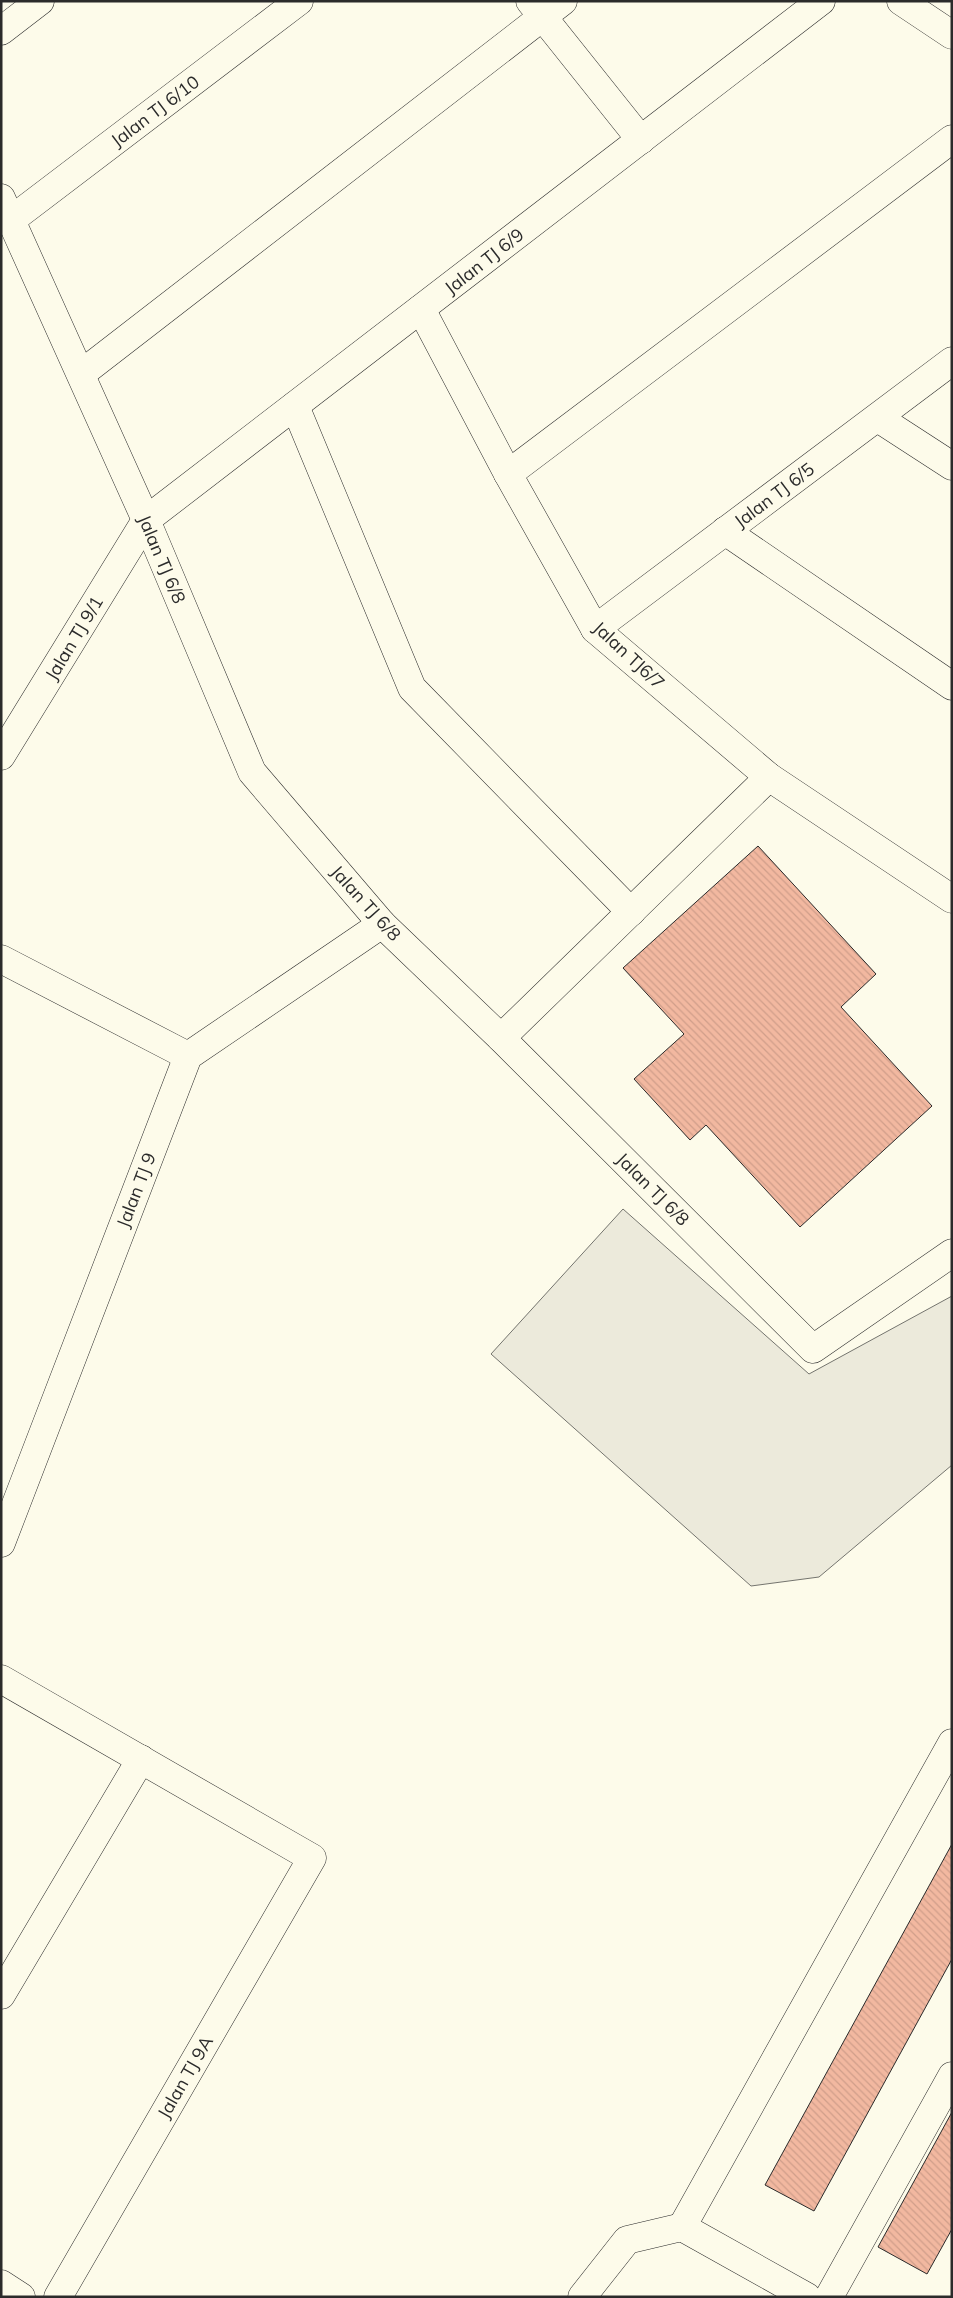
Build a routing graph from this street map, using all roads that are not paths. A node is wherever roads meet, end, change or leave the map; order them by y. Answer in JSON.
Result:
{"nodes":[{"id":1,"x":40,"y":1,"type":"edge"},
{"id":2,"x":299,"y":1,"type":"edge"},
{"id":3,"x":821,"y":1,"type":"edge"},
{"id":4,"x":901,"y":1,"type":"edge"},
{"id":5,"x":545,"y":7,"type":"edge"},
{"id":6,"x":1,"y":32,"type":"edge"},
{"id":7,"x":952,"y":35,"type":"edge"},
{"id":8,"x":952,"y":139,"type":"edge"},
{"id":9,"x":641,"y":140,"type":"junction"},
{"id":10,"x":6,"y":209,"type":"edge"},
{"id":11,"x":421,"y":309,"type":"junction"},
{"id":12,"x":952,"y":361,"type":"edge"},
{"id":13,"x":81,"y":374,"type":"junction"},
{"id":14,"x":295,"y":406,"type":"junction"},
{"id":15,"x":878,"y":418,"type":"junction"},
{"id":16,"x":952,"y":466,"type":"edge"},
{"id":17,"x":508,"y":474,"type":"junction"},
{"id":18,"x":146,"y":520,"type":"junction"},
{"id":19,"x":725,"y":532,"type":"junction"},
{"id":20,"x":595,"y":629,"type":"junction"},
{"id":21,"x":952,"y":686,"type":"edge"},
{"id":22,"x":1,"y":756,"type":"edge"},
{"id":23,"x":769,"y":777,"type":"junction"},
{"id":24,"x":952,"y":899,"type":"edge"},
{"id":25,"x":631,"y":912,"type":"junction"},
{"id":26,"x":382,"y":924,"type":"junction"},
{"id":27,"x":1,"y":959,"type":"edge"},
{"id":28,"x":501,"y":1038,"type":"junction"},
{"id":29,"x":188,"y":1056,"type":"junction"},
{"id":30,"x":952,"y":1253,"type":"edge"},
{"id":31,"x":1,"y":1543,"type":"edge"},
{"id":32,"x":1,"y":1679,"type":"edge"},
{"id":33,"x":952,"y":1743,"type":"edge"},
{"id":34,"x":141,"y":1759,"type":"junction"},
{"id":35,"x":943,"y":1780,"type":"edge"},
{"id":36,"x":1,"y":1995,"type":"edge"},
{"id":37,"x":952,"y":2076,"type":"edge"},
{"id":38,"x":682,"y":2227,"type":"junction"},
{"id":39,"x":1,"y":2284,"type":"edge"},
{"id":40,"x":21,"y":2297,"type":"edge"},
{"id":41,"x":58,"y":2297,"type":"edge"},
{"id":42,"x":582,"y":2297,"type":"edge"},
{"id":43,"x":807,"y":2297,"type":"edge"},
{"id":44,"x":829,"y":2297,"type":"edge"}],
"edges":[{"from":1,"to":6,"type":"street"},
{"from":2,"to":10,"type":"street","name":"Jalan TJ 6/10"},
{"from":3,"to":9,"type":"street","name":"Jalan TJ 6/9"},
{"from":4,"to":7,"type":"street"},
{"from":5,"to":9,"type":"street"},
{"from":5,"to":13,"type":"street"},
{"from":8,"to":17,"type":"street"},
{"from":9,"to":11,"type":"street","name":"Jalan TJ 6/9"},
{"from":10,"to":13,"type":"street","name":"Jalan TJ 6/8"},
{"from":11,"to":14,"type":"street","name":"Jalan TJ 6/9"},
{"from":11,"to":17,"type":"street","name":"Jalan TJ6/7"},
{"from":12,"to":15,"type":"street","name":"Jalan TJ 6/5"},
{"from":13,"to":18,"type":"street","name":"Jalan TJ 6/8"},
{"from":14,"to":18,"type":"street","name":"Jalan TJ 6/9"},
{"from":14,"to":25,"type":"street"},
{"from":15,"to":16,"type":"street"},
{"from":15,"to":19,"type":"street","name":"Jalan TJ 6/5"},
{"from":17,"to":20,"type":"street","name":"Jalan TJ6/7"},
{"from":18,"to":22,"type":"street","name":"Jalan TJ 9/1"},
{"from":18,"to":26,"type":"street","name":"Jalan TJ 6/8"},
{"from":19,"to":20,"type":"street","name":"Jalan TJ 6/5"},
{"from":19,"to":21,"type":"street"},
{"from":20,"to":23,"type":"street","name":"Jalan TJ6/7"},
{"from":23,"to":24,"type":"street","name":"Jalan TJ6/7"},
{"from":23,"to":25,"type":"street"},
{"from":25,"to":28,"type":"street"},
{"from":26,"to":28,"type":"street","name":"Jalan TJ 6/8"},
{"from":26,"to":29,"type":"street"},
{"from":27,"to":29,"type":"street"},
{"from":28,"to":30,"type":"street","name":"Jalan TJ 6/8"},
{"from":29,"to":31,"type":"street","name":"Jalan TJ 9"},
{"from":32,"to":34,"type":"street"},
{"from":33,"to":35,"type":"street"},
{"from":34,"to":36,"type":"street"},
{"from":34,"to":41,"type":"street","name":"Jalan TJ 9A"},
{"from":35,"to":38,"type":"street"},
{"from":37,"to":44,"type":"street"},
{"from":38,"to":42,"type":"street"},
{"from":38,"to":43,"type":"street"},
{"from":39,"to":40,"type":"street"}]}
